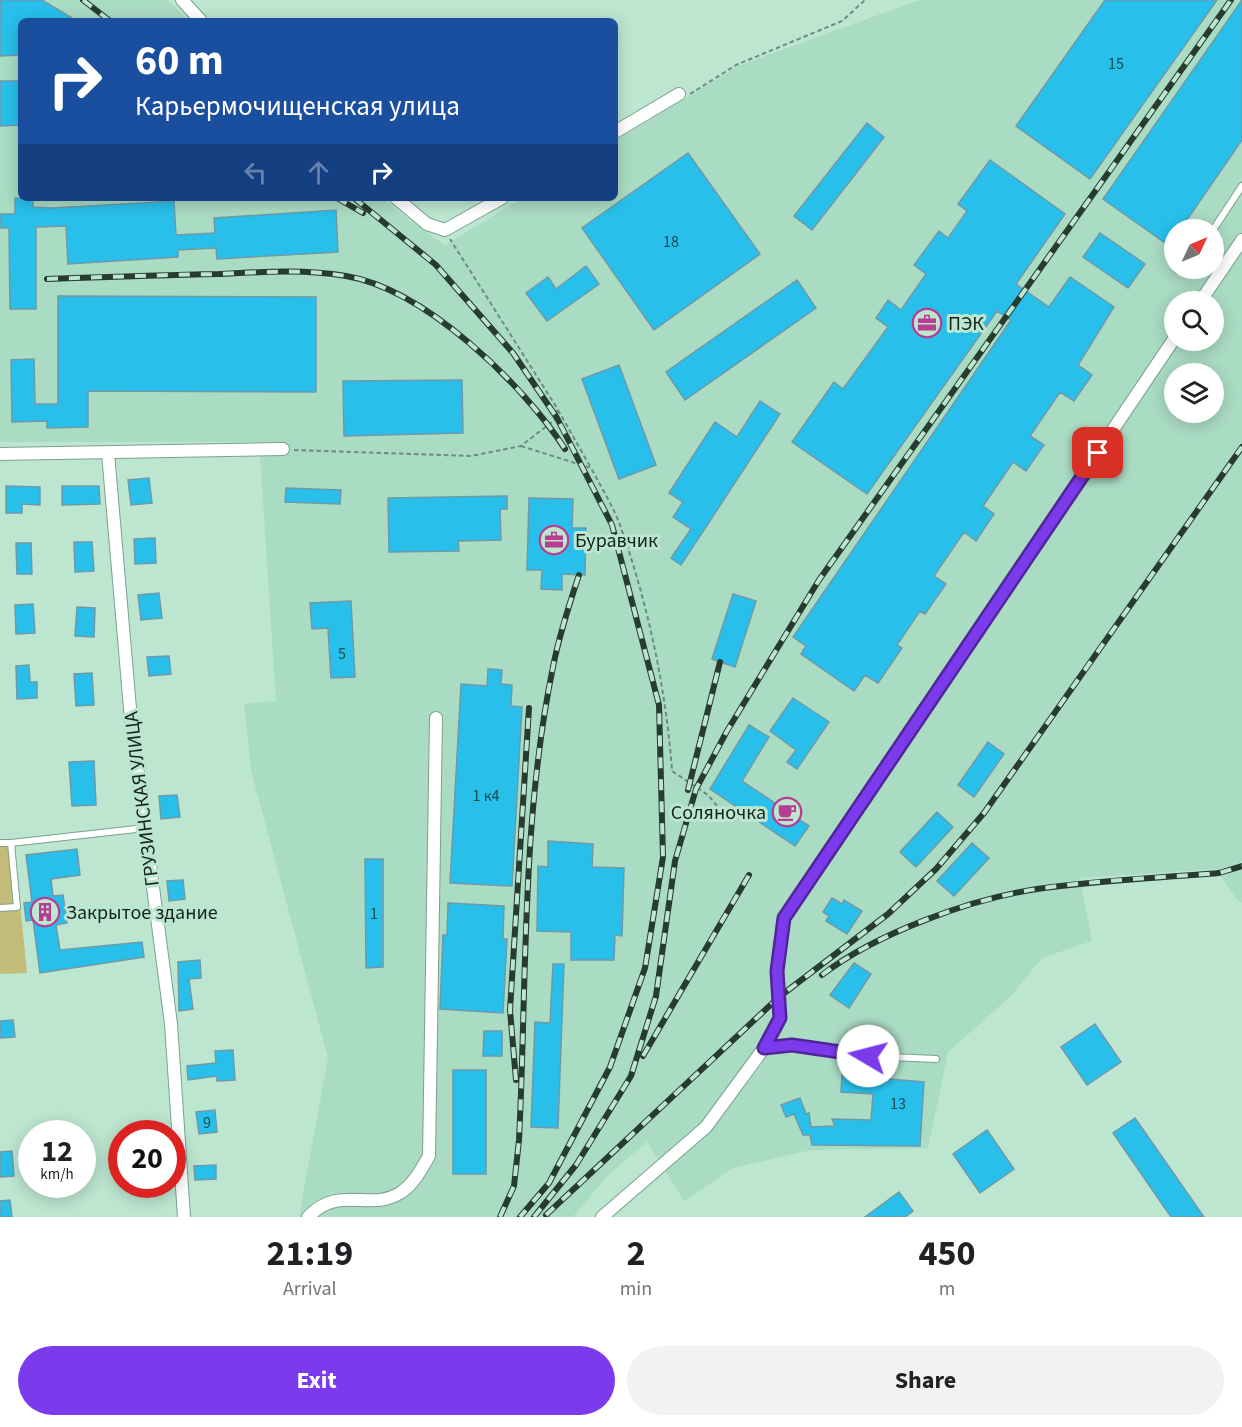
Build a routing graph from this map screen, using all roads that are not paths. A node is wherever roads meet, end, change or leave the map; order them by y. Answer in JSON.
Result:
{"nodes":[{"id":1,"x":182,"y":0,"type":"edge"},
{"id":2,"x":198,"y":18,"type":"edge"},
{"id":3,"x":683,"y":95,"type":"road end"},
{"id":4,"x":618,"y":130,"type":"edge"},
{"id":5,"x":1242,"y":186,"type":"edge"},
{"id":6,"x":400,"y":201,"type":"edge"},
{"id":7,"x":497,"y":201,"type":"edge"},
{"id":8,"x":1220,"y":219,"type":"edge"},
{"id":9,"x":1242,"y":240,"type":"edge"},
{"id":10,"x":1207,"y":291,"type":"edge"},
{"id":11,"x":1166,"y":351,"type":"edge"},
{"id":12,"x":283,"y":449,"type":"road end"},
{"id":13,"x":108,"y":453,"type":"junction"},
{"id":14,"x":0,"y":454,"type":"edge"},
{"id":15,"x":436,"y":718,"type":"dead end"},
{"id":16,"x":145,"y":828,"type":"junction"},
{"id":17,"x":0,"y":843,"type":"edge"},
{"id":18,"x":11,"y":843,"type":"junction"},
{"id":19,"x":0,"y":908,"type":"edge"},
{"id":20,"x":764,"y":1048,"type":"junction"},
{"id":21,"x":936,"y":1059,"type":"dead end"},
{"id":22,"x":184,"y":1217,"type":"edge"},
{"id":23,"x":308,"y":1217,"type":"edge"},
{"id":24,"x":602,"y":1217,"type":"edge"}],
"edges":[{"from":1,"to":2,"type":"street"},
{"from":3,"to":4,"type":"street"},
{"from":5,"to":8,"type":"lane"},
{"from":6,"to":7,"type":"street"},
{"from":9,"to":10,"type":"street"},
{"from":11,"to":20,"type":"street"},
{"from":12,"to":13,"type":"street"},
{"from":13,"to":14,"type":"street"},
{"from":13,"to":16,"type":"street","name":"ГРУЗИНСКАЯ УЛИЦА"},
{"from":15,"to":23,"type":"street"},
{"from":16,"to":18,"type":"lane"},
{"from":16,"to":22,"type":"street","name":"ГРУЗИНСКАЯ УЛИЦА"},
{"from":17,"to":18,"type":"lane"},
{"from":18,"to":19,"type":"lane"},
{"from":20,"to":21,"type":"lane"},
{"from":20,"to":24,"type":"street"}]}
